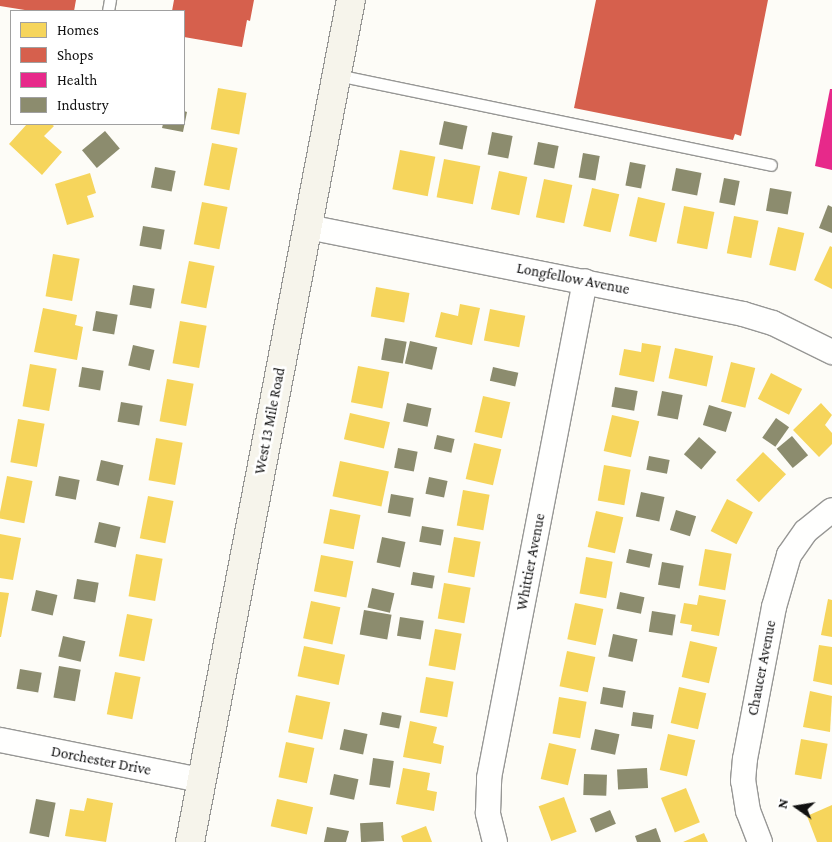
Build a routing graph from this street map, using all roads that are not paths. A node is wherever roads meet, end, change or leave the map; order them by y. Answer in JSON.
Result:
{"nodes":[{"id":1,"x":351,"y":0,"type":"edge"},
{"id":2,"x":337,"y":76,"type":"junction"},
{"id":3,"x":771,"y":165,"type":"dead end"},
{"id":4,"x":308,"y":227,"type":"junction"},
{"id":5,"x":585,"y":281,"type":"junction"},
{"id":6,"x":832,"y":352,"type":"edge"},
{"id":7,"x":832,"y":510,"type":"edge"},
{"id":8,"x":0,"y":740,"type":"edge"},
{"id":9,"x":201,"y":780,"type":"junction"},
{"id":10,"x":190,"y":842,"type":"edge"},
{"id":11,"x":495,"y":842,"type":"edge"},
{"id":12,"x":760,"y":842,"type":"edge"}],
"edges":[{"from":1,"to":2,"type":"main road","name":"West 13 Mile Road"},
{"from":2,"to":3,"type":"lane"},
{"from":2,"to":4,"type":"main road","name":"West 13 Mile Road"},
{"from":4,"to":5,"type":"street","name":"Longfellow Avenue"},
{"from":4,"to":9,"type":"main road","name":"West 13 Mile Road"},
{"from":5,"to":6,"type":"street","name":"Longfellow Avenue"},
{"from":5,"to":11,"type":"street","name":"Whittier Avenue"},
{"from":7,"to":12,"type":"street","name":"Chaucer Avenue"},
{"from":8,"to":9,"type":"street","name":"Dorchester Drive"},
{"from":9,"to":10,"type":"main road","name":"West 13 Mile Road"}]}
